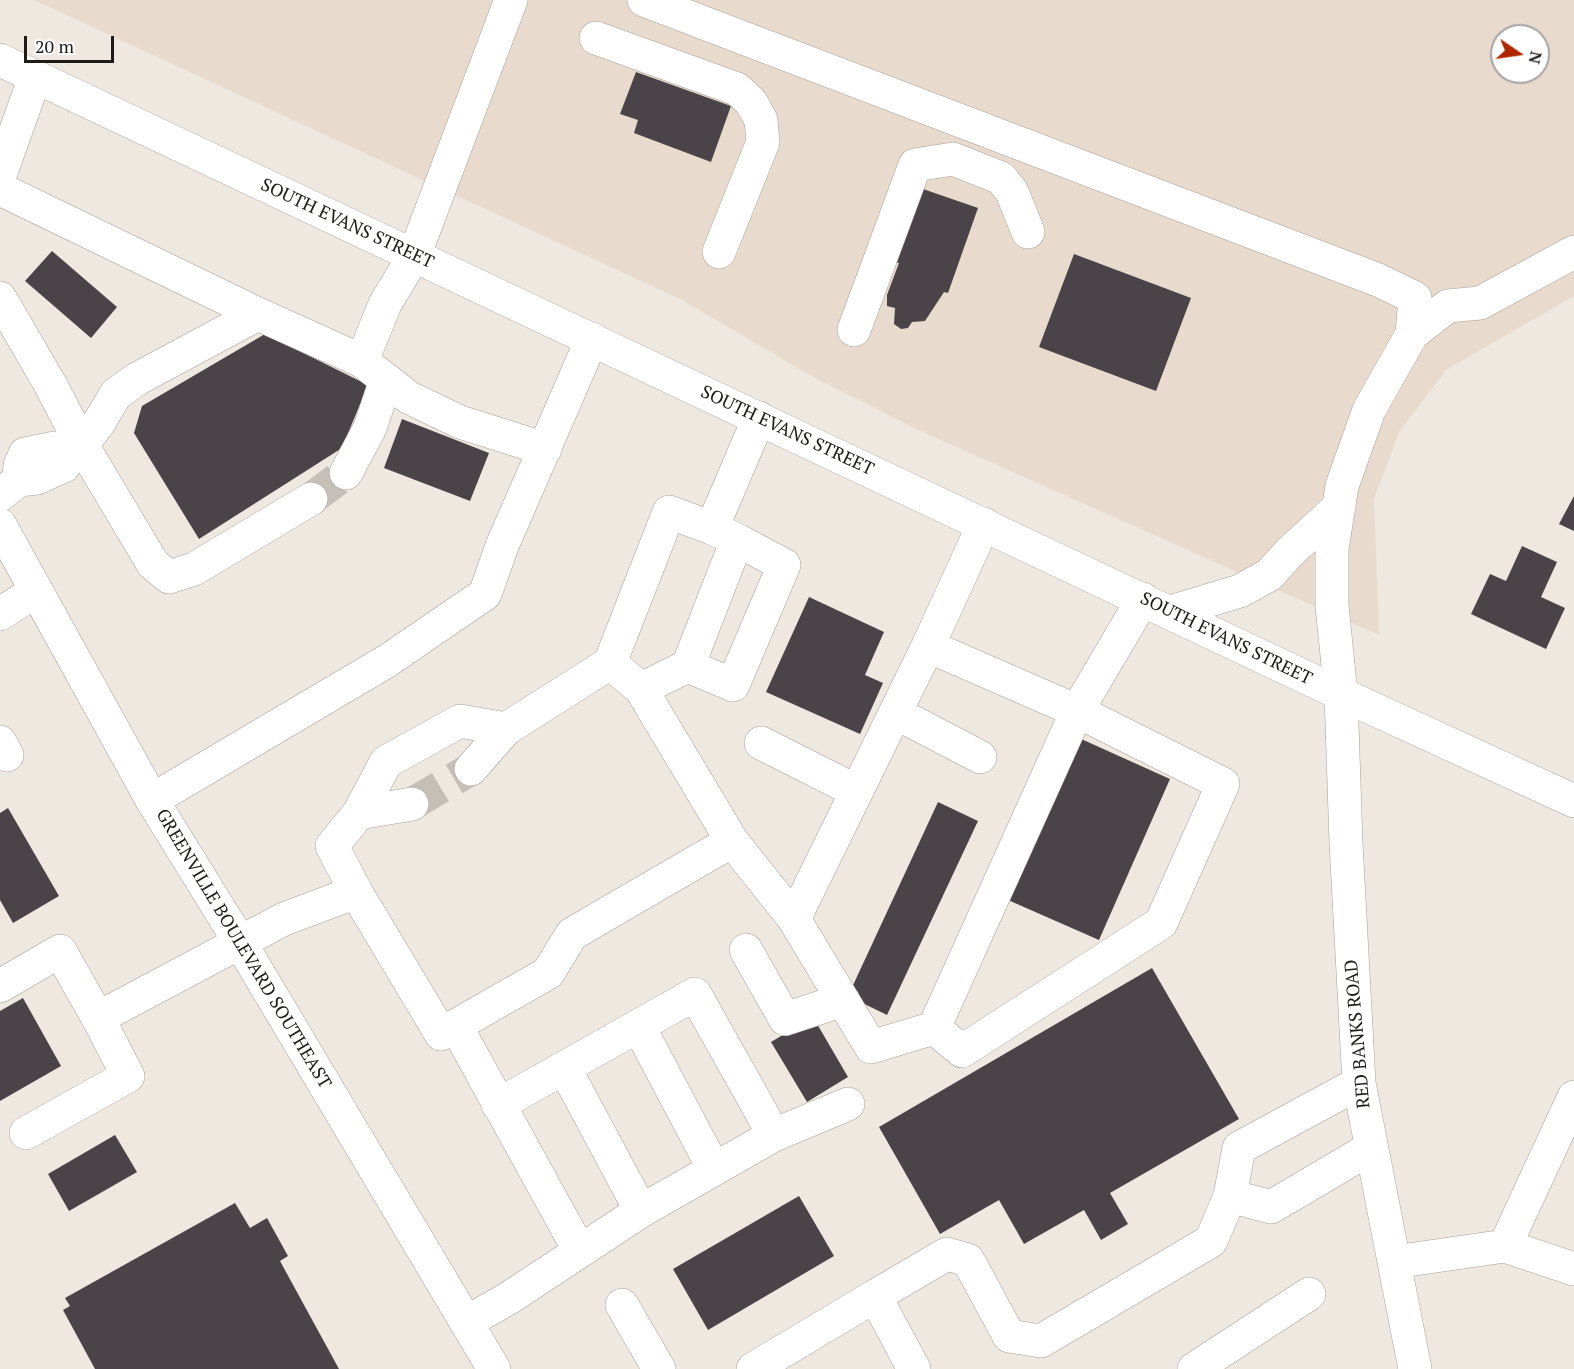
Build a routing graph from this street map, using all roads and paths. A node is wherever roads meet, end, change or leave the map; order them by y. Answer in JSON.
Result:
{"nodes":[{"id":1,"x":511,"y":0,"type":"edge"},
{"id":2,"x":644,"y":0,"type":"edge"},
{"id":3,"x":596,"y":38,"type":"dead end"},
{"id":4,"x":0,"y":60,"type":"edge"},
{"id":5,"x":35,"y":77,"type":"junction"},
{"id":6,"x":0,"y":175,"type":"edge"},
{"id":7,"x":0,"y":189,"type":"edge"},
{"id":8,"x":1029,"y":232,"type":"dead end"},
{"id":9,"x":719,"y":252,"type":"dead end"},
{"id":10,"x":1574,"y":252,"type":"edge"},
{"id":11,"x":414,"y":256,"type":"junction"},
{"id":12,"x":0,"y":298,"type":"edge"},
{"id":13,"x":258,"y":314,"type":"junction"},
{"id":14,"x":854,"y":330,"type":"dead end"},
{"id":15,"x":1412,"y":334,"type":"junction"},
{"id":16,"x":592,"y":339,"type":"junction"},
{"id":17,"x":374,"y":371,"type":"junction"},
{"id":18,"x":759,"y":418,"type":"junction"},
{"id":19,"x":76,"y":447,"type":"junction"},
{"id":20,"x":545,"y":449,"type":"junction"},
{"id":21,"x":346,"y":473,"type":"tunnel mouth"},
{"id":22,"x":9,"y":488,"type":"edge"},
{"id":23,"x":311,"y":499,"type":"tunnel mouth"},
{"id":24,"x":1339,"y":507,"type":"junction"},
{"id":25,"x":984,"y":524,"type":"junction"},
{"id":26,"x":0,"y":525,"type":"edge"},
{"id":27,"x":725,"y":534,"type":"junction"},
{"id":28,"x":9,"y":562,"type":"edge"},
{"id":29,"x":36,"y":591,"type":"junction"},
{"id":30,"x":1156,"y":605,"type":"junction"},
{"id":31,"x":0,"y":614,"type":"edge"},
{"id":32,"x":928,"y":646,"type":"junction"},
{"id":33,"x":610,"y":663,"type":"junction"},
{"id":34,"x":688,"y":666,"type":"junction"},
{"id":35,"x":641,"y":689,"type":"junction"},
{"id":36,"x":1341,"y":694,"type":"junction"},
{"id":37,"x":1077,"y":711,"type":"junction"},
{"id":38,"x":896,"y":714,"type":"junction"},
{"id":39,"x":506,"y":729,"type":"junction"},
{"id":40,"x":761,"y":743,"type":"dead end"},
{"id":41,"x":980,"y":757,"type":"dead end"},
{"id":42,"x":471,"y":769,"type":"tunnel mouth"},
{"id":43,"x":856,"y":791,"type":"junction"},
{"id":44,"x":152,"y":800,"type":"junction"},
{"id":45,"x":1574,"y":801,"type":"edge"},
{"id":46,"x":412,"y":804,"type":"tunnel mouth"},
{"id":47,"x":359,"y":813,"type":"junction"},
{"id":48,"x":732,"y":841,"type":"junction"},
{"id":49,"x":356,"y":892,"type":"junction"},
{"id":50,"x":794,"y":919,"type":"junction"},
{"id":51,"x":242,"y":944,"type":"junction"},
{"id":52,"x":746,"y":950,"type":"dead end"},
{"id":53,"x":0,"y":986,"type":"edge"},
{"id":54,"x":843,"y":1000,"type":"junction"},
{"id":55,"x":98,"y":1018,"type":"junction"},
{"id":56,"x":456,"y":1026,"type":"junction"},
{"id":57,"x":639,"y":1027,"type":"junction"},
{"id":58,"x":934,"y":1028,"type":"junction"},
{"id":59,"x":565,"y":1069,"type":"junction"},
{"id":60,"x":1359,"y":1083,"type":"junction"},
{"id":61,"x":1574,"y":1097,"type":"edge"},
{"id":62,"x":848,"y":1104,"type":"dead end"},
{"id":63,"x":498,"y":1105,"type":"junction"},
{"id":64,"x":26,"y":1133,"type":"dead end"},
{"id":65,"x":774,"y":1134,"type":"junction"},
{"id":66,"x":1371,"y":1148,"type":"junction"},
{"id":67,"x":714,"y":1168,"type":"junction"},
{"id":68,"x":1230,"y":1196,"type":"junction"},
{"id":69,"x":641,"y":1211,"type":"junction"},
{"id":70,"x":1505,"y":1245,"type":"junction"},
{"id":71,"x":579,"y":1250,"type":"junction"},
{"id":72,"x":1394,"y":1262,"type":"junction"},
{"id":73,"x":1574,"y":1269,"type":"edge"},
{"id":74,"x":1309,"y":1294,"type":"dead end"},
{"id":75,"x":875,"y":1296,"type":"junction"},
{"id":76,"x":622,"y":1305,"type":"dead end"},
{"id":77,"x":467,"y":1322,"type":"junction"},
{"id":78,"x":494,"y":1369,"type":"edge"},
{"id":79,"x":659,"y":1369,"type":"edge"},
{"id":80,"x":753,"y":1369,"type":"edge"},
{"id":81,"x":915,"y":1369,"type":"edge"},
{"id":82,"x":1194,"y":1369,"type":"edge"},
{"id":83,"x":1415,"y":1369,"type":"edge"}],
"edges":[{"from":1,"to":11,"type":"main road"},
{"from":2,"to":15,"type":"main road"},
{"from":3,"to":9,"type":"main road"},
{"from":4,"to":5,"type":"main road","name":"SOUTH EVANS STREET"},
{"from":5,"to":6,"type":"main road"},
{"from":5,"to":11,"type":"main road","name":"SOUTH EVANS STREET"},
{"from":7,"to":13,"type":"main road"},
{"from":8,"to":14,"type":"main road"},
{"from":10,"to":15,"type":"main road"},
{"from":11,"to":16,"type":"main road","name":"SOUTH EVANS STREET"},
{"from":11,"to":17,"type":"main road"},
{"from":12,"to":19,"type":"main road"},
{"from":13,"to":17,"type":"main road"},
{"from":13,"to":19,"type":"main road"},
{"from":15,"to":24,"type":"main road","name":"RED BANKS ROAD"},
{"from":16,"to":18,"type":"main road","name":"SOUTH EVANS STREET"},
{"from":16,"to":20,"type":"main road"},
{"from":17,"to":20,"type":"main road"},
{"from":17,"to":21,"type":"main road"},
{"from":18,"to":25,"type":"main road","name":"SOUTH EVANS STREET"},
{"from":18,"to":27,"type":"main road"},
{"from":19,"to":22,"type":"main road"},
{"from":19,"to":23,"type":"main road"},
{"from":20,"to":44,"type":"main road"},
{"from":24,"to":30,"type":"main road"},
{"from":24,"to":36,"type":"main road","name":"RED BANKS ROAD"},
{"from":25,"to":30,"type":"main road","name":"SOUTH EVANS STREET"},
{"from":25,"to":32,"type":"main road"},
{"from":26,"to":28,"type":"main road","name":"GREENVILLE BOULEVARD SOUTHEAST"},
{"from":27,"to":33,"type":"main road"},
{"from":27,"to":34,"type":"main road"},
{"from":27,"to":34,"type":"main road"},
{"from":28,"to":29,"type":"main road","name":"GREENVILLE BOULEVARD SOUTHEAST"},
{"from":29,"to":31,"type":"main road"},
{"from":29,"to":44,"type":"main road","name":"GREENVILLE BOULEVARD SOUTHEAST"},
{"from":30,"to":36,"type":"main road","name":"SOUTH EVANS STREET"},
{"from":30,"to":37,"type":"main road"},
{"from":32,"to":37,"type":"main road"},
{"from":32,"to":38,"type":"main road"},
{"from":33,"to":35,"type":"main road"},
{"from":33,"to":39,"type":"main road"},
{"from":34,"to":35,"type":"main road"},
{"from":35,"to":48,"type":"main road"},
{"from":36,"to":45,"type":"main road","name":"SOUTH EVANS STREET"},
{"from":36,"to":60,"type":"main road","name":"RED BANKS ROAD"},
{"from":37,"to":58,"type":"main road"},
{"from":37,"to":58,"type":"main road"},
{"from":38,"to":41,"type":"main road"},
{"from":38,"to":43,"type":"main road"},
{"from":39,"to":42,"type":"main road"},
{"from":39,"to":47,"type":"main road"},
{"from":40,"to":43,"type":"main road"},
{"from":43,"to":50,"type":"main road"},
{"from":44,"to":51,"type":"main road","name":"GREENVILLE BOULEVARD SOUTHEAST"},
{"from":46,"to":47,"type":"main road"},
{"from":47,"to":49,"type":"main road"},
{"from":48,"to":50,"type":"main road"},
{"from":48,"to":56,"type":"main road"},
{"from":49,"to":51,"type":"main road"},
{"from":49,"to":56,"type":"main road"},
{"from":50,"to":54,"type":"main road"},
{"from":51,"to":55,"type":"main road"},
{"from":51,"to":77,"type":"main road","name":"GREENVILLE BOULEVARD SOUTHEAST"},
{"from":52,"to":54,"type":"main road"},
{"from":53,"to":55,"type":"main road"},
{"from":54,"to":58,"type":"main road"},
{"from":55,"to":64,"type":"main road"},
{"from":56,"to":63,"type":"main road"},
{"from":57,"to":59,"type":"main road"},
{"from":57,"to":65,"type":"main road"},
{"from":57,"to":67,"type":"main road"},
{"from":59,"to":63,"type":"main road"},
{"from":59,"to":69,"type":"main road"},
{"from":60,"to":66,"type":"main road","name":"RED BANKS ROAD"},
{"from":60,"to":68,"type":"main road"},
{"from":61,"to":70,"type":"main road"},
{"from":62,"to":65,"type":"main road"},
{"from":63,"to":71,"type":"main road"},
{"from":65,"to":67,"type":"main road"},
{"from":66,"to":68,"type":"main road"},
{"from":66,"to":72,"type":"main road","name":"RED BANKS ROAD"},
{"from":67,"to":69,"type":"main road"},
{"from":68,"to":75,"type":"main road"},
{"from":69,"to":71,"type":"main road"},
{"from":70,"to":72,"type":"main road"},
{"from":70,"to":73,"type":"main road"},
{"from":71,"to":77,"type":"main road"},
{"from":72,"to":83,"type":"main road","name":"RED BANKS ROAD"},
{"from":74,"to":82,"type":"main road"},
{"from":75,"to":80,"type":"main road"},
{"from":75,"to":81,"type":"main road"},
{"from":76,"to":79,"type":"main road"},
{"from":77,"to":78,"type":"main road","name":"GREENVILLE BOULEVARD SOUTHEAST"}]}
